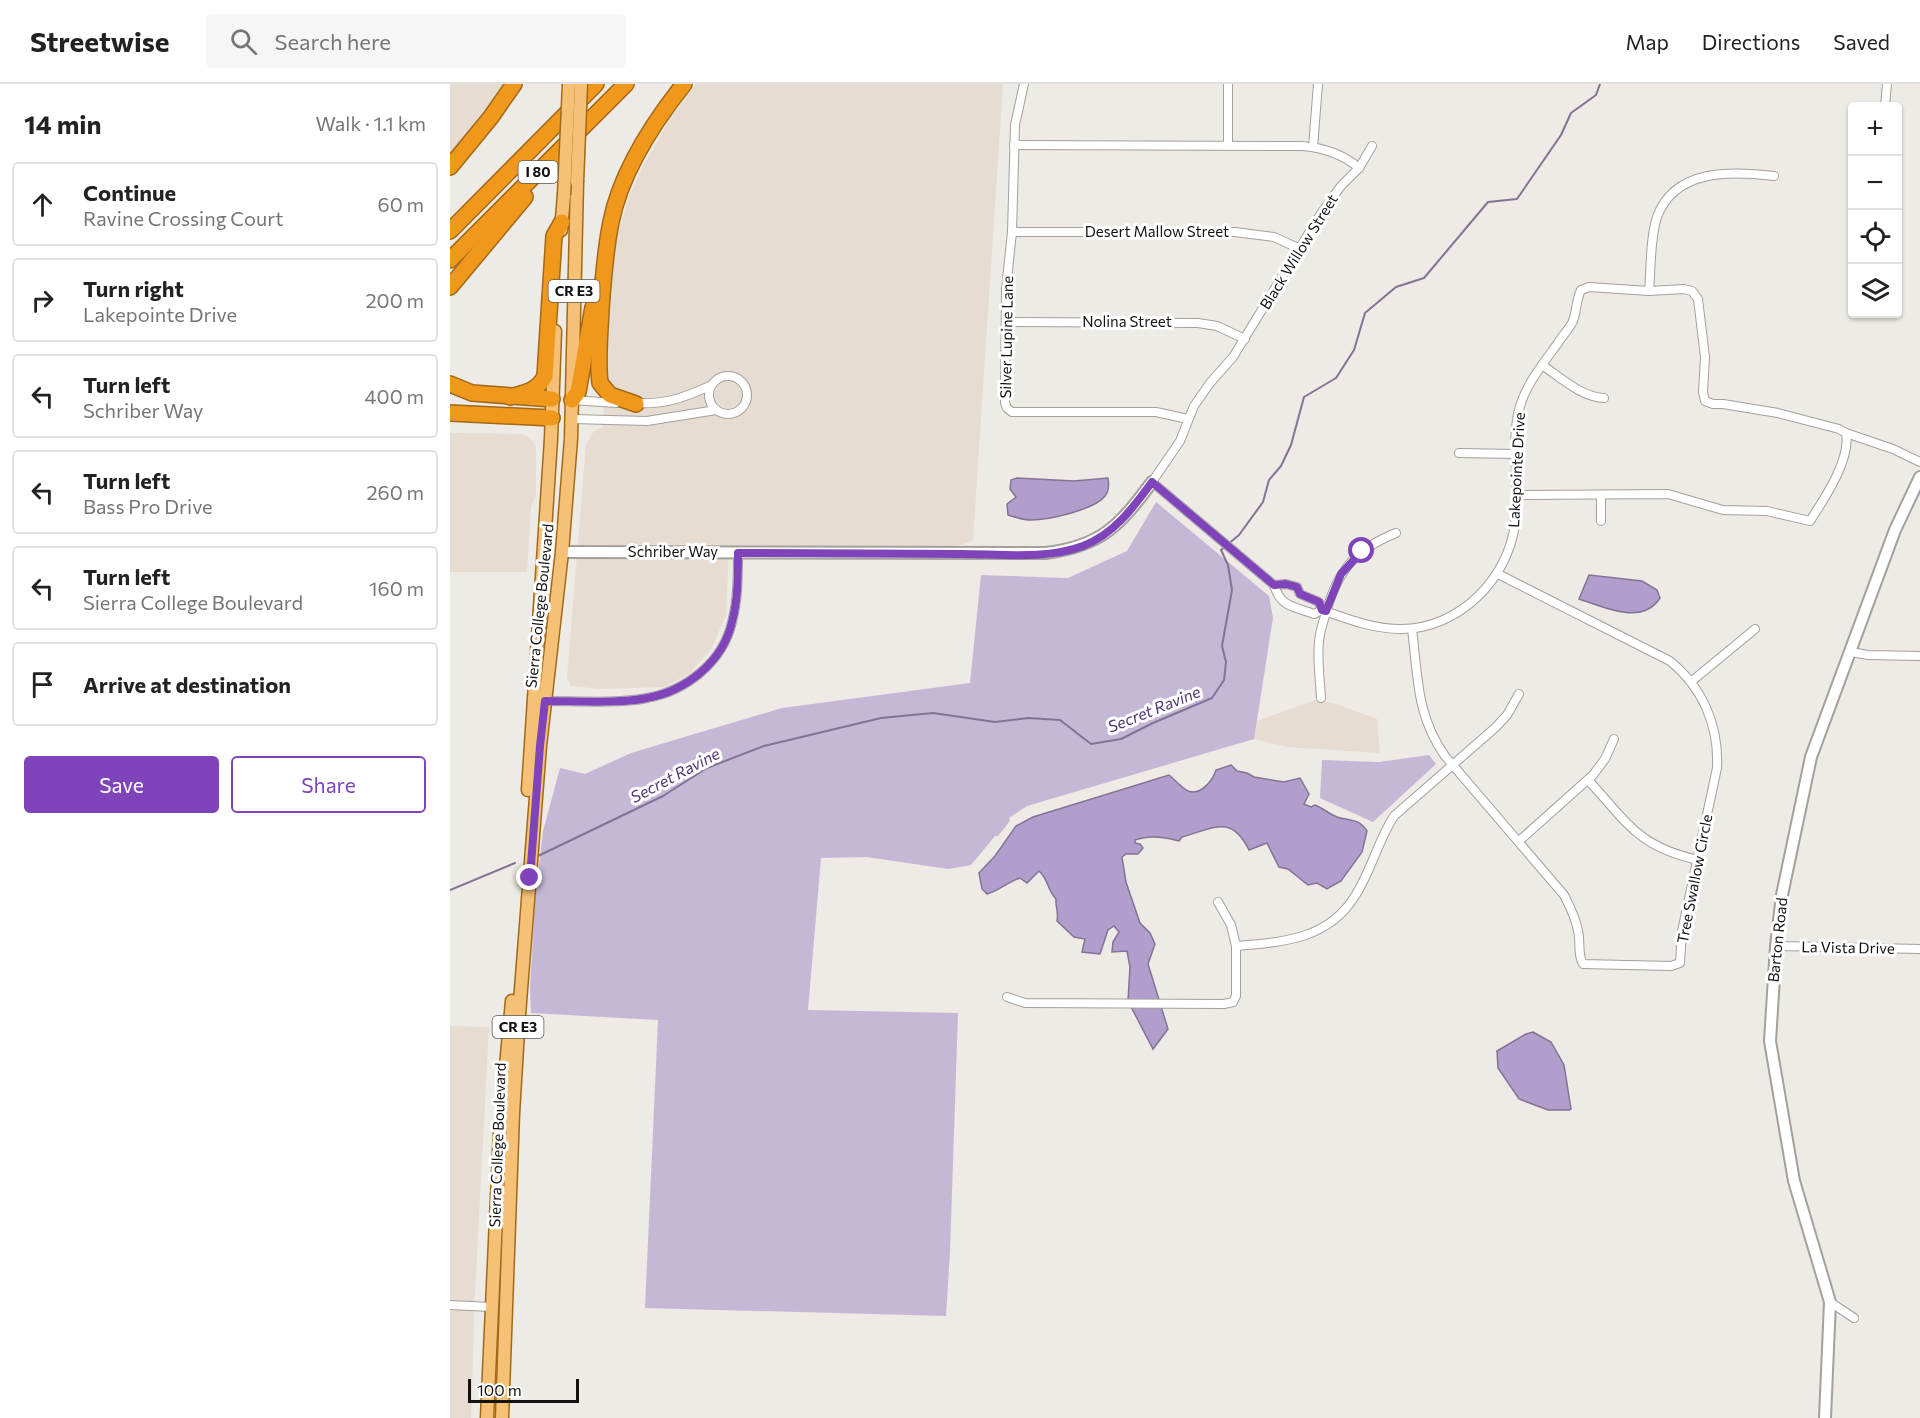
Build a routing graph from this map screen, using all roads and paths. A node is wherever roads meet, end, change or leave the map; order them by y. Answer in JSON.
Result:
{"nodes":[{"id":1,"x":514,"y":84,"type":"edge"},
{"id":2,"x":569,"y":84,"type":"edge"},
{"id":3,"x":583,"y":84,"type":"edge"},
{"id":4,"x":596,"y":84,"type":"edge"},
{"id":5,"x":626,"y":84,"type":"edge"},
{"id":6,"x":684,"y":84,"type":"edge"},
{"id":7,"x":1024,"y":84,"type":"edge"},
{"id":8,"x":1228,"y":84,"type":"edge"},
{"id":9,"x":1318,"y":84,"type":"edge"},
{"id":10,"x":1887,"y":84,"type":"edge"},
{"id":11,"x":1885,"y":102,"type":"edge"},
{"id":12,"x":560,"y":121,"type":"junction"},
{"id":13,"x":579,"y":131,"type":"junction"},
{"id":14,"x":1228,"y":144,"type":"junction"},
{"id":15,"x":1014,"y":145,"type":"junction"},
{"id":16,"x":1372,"y":146,"type":"dead end"},
{"id":17,"x":1313,"y":147,"type":"junction"},
{"id":18,"x":450,"y":167,"type":"edge"},
{"id":19,"x":1359,"y":168,"type":"junction"},
{"id":20,"x":1774,"y":176,"type":"dead end"},
{"id":21,"x":562,"y":222,"type":"junction"},
{"id":22,"x":611,"y":222,"type":"junction"},
{"id":23,"x":450,"y":231,"type":"edge"},
{"id":24,"x":1012,"y":232,"type":"junction"},
{"id":25,"x":1298,"y":248,"type":"junction"},
{"id":26,"x":450,"y":260,"type":"edge"},
{"id":27,"x":450,"y":287,"type":"edge"},
{"id":28,"x":1649,"y":291,"type":"junction"},
{"id":29,"x":1006,"y":322,"type":"junction"},
{"id":30,"x":1245,"y":339,"type":"junction"},
{"id":31,"x":1542,"y":364,"type":"junction"},
{"id":32,"x":450,"y":384,"type":"edge"},
{"id":33,"x":710,"y":386,"type":"junction"},
{"id":34,"x":510,"y":397,"type":"junction"},
{"id":35,"x":1604,"y":398,"type":"dead end"},
{"id":36,"x":552,"y":399,"type":"junction"},
{"id":37,"x":572,"y":400,"type":"junction"},
{"id":38,"x":636,"y":404,"type":"junction"},
{"id":39,"x":716,"y":410,"type":"junction"},
{"id":40,"x":450,"y":413,"type":"edge"},
{"id":41,"x":552,"y":418,"type":"junction"},
{"id":42,"x":572,"y":419,"type":"junction"},
{"id":43,"x":1188,"y":419,"type":"junction"},
{"id":44,"x":1846,"y":434,"type":"junction"},
{"id":45,"x":1460,"y":453,"type":"dead end"},
{"id":46,"x":1516,"y":454,"type":"junction"},
{"id":47,"x":1920,"y":462,"type":"edge"},
{"id":48,"x":1920,"y":477,"type":"edge"},
{"id":49,"x":1152,"y":482,"type":"junction"},
{"id":50,"x":1516,"y":495,"type":"junction"},
{"id":51,"x":1601,"y":495,"type":"junction"},
{"id":52,"x":1601,"y":521,"type":"dead end"},
{"id":53,"x":1396,"y":533,"type":"dead end"},
{"id":54,"x":562,"y":552,"type":"junction"},
{"id":55,"x":738,"y":553,"type":"junction"},
{"id":56,"x":1498,"y":574,"type":"junction"},
{"id":57,"x":1274,"y":585,"type":"junction"},
{"id":58,"x":1300,"y":594,"type":"junction"},
{"id":59,"x":1292,"y":606,"type":"junction"},
{"id":60,"x":1324,"y":610,"type":"junction"},
{"id":61,"x":1412,"y":629,"type":"junction"},
{"id":62,"x":1755,"y":629,"type":"dead end"},
{"id":63,"x":1851,"y":652,"type":"junction"},
{"id":64,"x":1920,"y":656,"type":"edge"},
{"id":65,"x":1692,"y":681,"type":"junction"},
{"id":66,"x":1519,"y":693,"type":"dead end"},
{"id":67,"x":1321,"y":698,"type":"dead end"},
{"id":68,"x":539,"y":702,"type":"junction"},
{"id":69,"x":1614,"y":739,"type":"dead end"},
{"id":70,"x":1453,"y":765,"type":"junction"},
{"id":71,"x":1588,"y":780,"type":"junction"},
{"id":72,"x":1519,"y":841,"type":"junction"},
{"id":73,"x":1698,"y":860,"type":"junction"},
{"id":74,"x":1218,"y":902,"type":"dead end"},
{"id":75,"x":1236,"y":946,"type":"junction"},
{"id":76,"x":1776,"y":946,"type":"junction"},
{"id":77,"x":1920,"y":949,"type":"edge"},
{"id":78,"x":1007,"y":997,"type":"dead end"},
{"id":79,"x":1830,"y":1302,"type":"junction"},
{"id":80,"x":450,"y":1305,"type":"edge"},
{"id":81,"x":499,"y":1308,"type":"junction"},
{"id":82,"x":1854,"y":1318,"type":"dead end"},
{"id":83,"x":487,"y":1418,"type":"edge"},
{"id":84,"x":502,"y":1418,"type":"edge"},
{"id":85,"x":1825,"y":1418,"type":"edge"}],
"edges":[{"from":1,"to":18,"type":"highway"},
{"from":2,"to":21,"type":"main road","name":"Sierra College Boulevard","number":"CR E3","bridge":true},
{"from":3,"to":12,"type":"highway"},
{"from":3,"to":37,"type":"main road","name":"Sierra College Boulevard","number":"CR E3","bridge":true},
{"from":4,"to":12,"type":"highway","number":"I 80"},
{"from":5,"to":13,"type":"highway","number":"I 80"},
{"from":6,"to":22,"type":"highway"},
{"from":7,"to":15,"type":"street","name":"Silver Lupine Lane"},
{"from":8,"to":14,"type":"street"},
{"from":9,"to":17,"type":"street"},
{"from":10,"to":11,"type":"street"},
{"from":12,"to":23,"type":"highway","number":"I 80"},
{"from":13,"to":26,"type":"highway","number":"I 80"},
{"from":13,"to":27,"type":"highway"},
{"from":14,"to":15,"type":"street"},
{"from":14,"to":17,"type":"street"},
{"from":15,"to":24,"type":"street","name":"Silver Lupine Lane"},
{"from":16,"to":19,"type":"street","name":"Black Willow Street"},
{"from":17,"to":19,"type":"street"},
{"from":19,"to":25,"type":"street","name":"Black Willow Street"},
{"from":20,"to":28,"type":"street"},
{"from":21,"to":34,"type":"highway"},
{"from":21,"to":36,"type":"main road","name":"Sierra College Boulevard","number":"CR E3"},
{"from":22,"to":37,"type":"highway"},
{"from":22,"to":38,"type":"highway"},
{"from":24,"to":25,"type":"street","name":"Desert Mallow Street"},
{"from":24,"to":29,"type":"street","name":"Silver Lupine Lane"},
{"from":25,"to":30,"type":"street","name":"Black Willow Street"},
{"from":28,"to":31,"type":"street","name":"Lakepointe Drive"},
{"from":28,"to":44,"type":"street"},
{"from":29,"to":30,"type":"street","name":"Nolina Street"},
{"from":29,"to":43,"type":"street","name":"Silver Lupine Lane"},
{"from":30,"to":43,"type":"street","name":"Black Willow Street"},
{"from":31,"to":35,"type":"street"},
{"from":31,"to":46,"type":"street","name":"Lakepointe Drive"},
{"from":32,"to":34,"type":"highway"},
{"from":33,"to":38,"type":"street"},
{"from":33,"to":39,"type":"street"},
{"from":33,"to":39,"type":"street"},
{"from":34,"to":36,"type":"highway"},
{"from":36,"to":37,"type":"main road"},
{"from":36,"to":41,"type":"main road","name":"Sierra College Boulevard","number":"CR E3"},
{"from":37,"to":38,"type":"street"},
{"from":37,"to":42,"type":"main road","name":"Sierra College Boulevard","number":"CR E3"},
{"from":39,"to":42,"type":"street"},
{"from":40,"to":41,"type":"highway"},
{"from":41,"to":42,"type":"main road"},
{"from":41,"to":68,"type":"main road","name":"Sierra College Boulevard","number":"CR E3"},
{"from":42,"to":54,"type":"main road","name":"Sierra College Boulevard","number":"CR E3"},
{"from":43,"to":49,"type":"street","name":"Black Willow Street"},
{"from":44,"to":47,"type":"street"},
{"from":44,"to":51,"type":"street"},
{"from":45,"to":46,"type":"street"},
{"from":46,"to":50,"type":"street","name":"Lakepointe Drive"},
{"from":48,"to":63,"type":"street","name":"Barton Road"},
{"from":49,"to":55,"type":"street","name":"Schriber Way"},
{"from":49,"to":57,"type":"street","name":"Lakepointe Drive"},
{"from":50,"to":51,"type":"street"},
{"from":50,"to":56,"type":"street","name":"Lakepointe Drive"},
{"from":51,"to":52,"type":"street"},
{"from":53,"to":60,"type":"street"},
{"from":54,"to":55,"type":"street","name":"Schriber Way"},
{"from":54,"to":68,"type":"main road","name":"Sierra College Boulevard","number":"CR E3"},
{"from":55,"to":68,"type":"street"},
{"from":56,"to":61,"type":"street","name":"Lakepointe Drive"},
{"from":56,"to":65,"type":"street","name":"Tree Swallow Circle"},
{"from":57,"to":58,"type":"street","name":"Lakepointe Drive"},
{"from":57,"to":59,"type":"street","name":"Lakepointe Drive"},
{"from":58,"to":59,"type":"street"},
{"from":58,"to":60,"type":"street","name":"Lakepointe Drive"},
{"from":59,"to":60,"type":"street","name":"Lakepointe Drive"},
{"from":60,"to":61,"type":"street","name":"Lakepointe Drive"},
{"from":60,"to":67,"type":"street"},
{"from":61,"to":70,"type":"street","name":"Tree Swallow Circle"},
{"from":62,"to":65,"type":"street"},
{"from":63,"to":64,"type":"street"},
{"from":63,"to":76,"type":"street","name":"Barton Road"},
{"from":65,"to":73,"type":"street","name":"Tree Swallow Circle"},
{"from":66,"to":70,"type":"street"},
{"from":68,"to":81,"type":"main road","name":"Sierra College Boulevard","number":"CR E3"},
{"from":69,"to":71,"type":"street"},
{"from":70,"to":72,"type":"street","name":"Tree Swallow Circle"},
{"from":70,"to":75,"type":"street"},
{"from":71,"to":72,"type":"street"},
{"from":71,"to":73,"type":"street"},
{"from":72,"to":73,"type":"street","name":"Tree Swallow Circle"},
{"from":74,"to":75,"type":"street"},
{"from":75,"to":78,"type":"street"},
{"from":76,"to":77,"type":"street","name":"La Vista Drive"},
{"from":76,"to":79,"type":"street","name":"Barton Road"},
{"from":79,"to":82,"type":"street"},
{"from":79,"to":85,"type":"street","name":"Barton Road"},
{"from":80,"to":81,"type":"street"},
{"from":81,"to":83,"type":"main road","name":"Sierra College Boulevard","number":"CR E3"},
{"from":81,"to":84,"type":"main road","name":"Sierra College Boulevard","number":"CR E3"}]}
